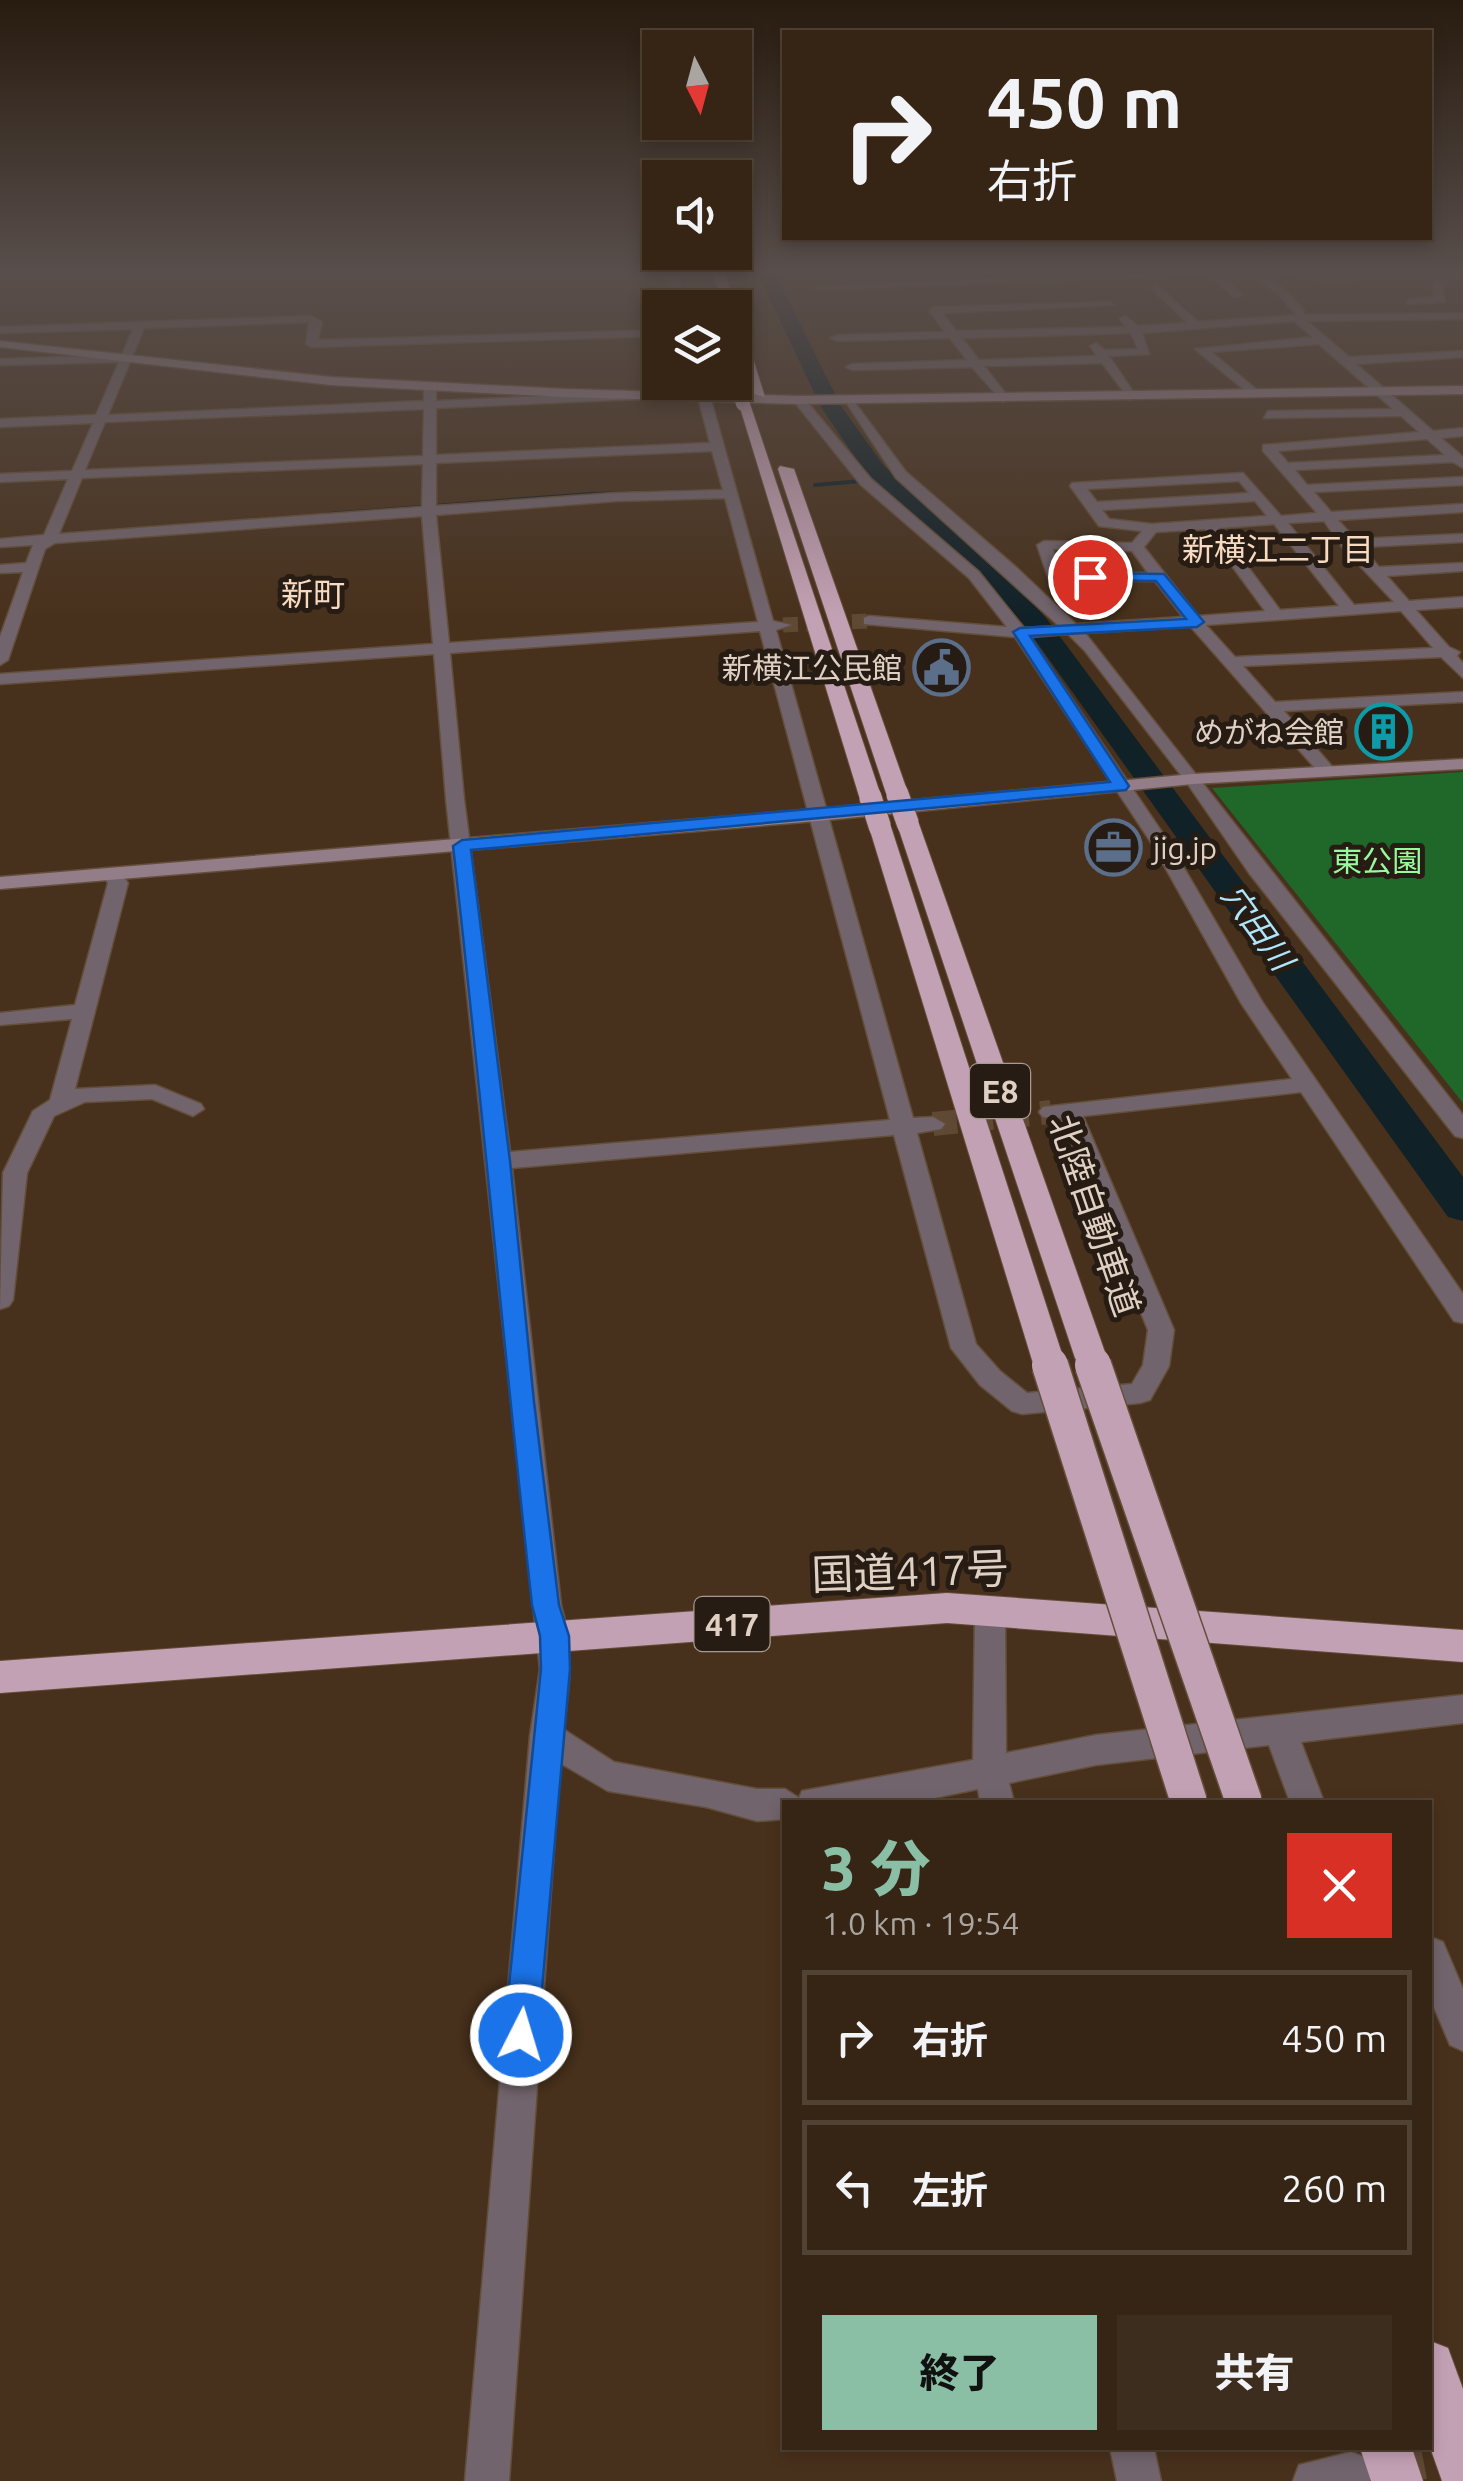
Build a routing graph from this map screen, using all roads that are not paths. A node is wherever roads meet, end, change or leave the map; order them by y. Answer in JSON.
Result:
{"nodes":[{"id":1,"x":115,"y":386,"type":"edge"},
{"id":2,"x":410,"y":386,"type":"edge"},
{"id":3,"x":993,"y":386,"type":"edge"},
{"id":4,"x":1123,"y":386,"type":"edge"},
{"id":5,"x":1240,"y":386,"type":"edge"},
{"id":6,"x":1374,"y":386,"type":"edge"},
{"id":7,"x":430,"y":387,"type":"junction"},
{"id":8,"x":1378,"y":390,"type":"junction"},
{"id":9,"x":1463,"y":390,"type":"edge"},
{"id":10,"x":1249,"y":394,"type":"junction"},
{"id":11,"x":642,"y":395,"type":"edge"},
{"id":12,"x":752,"y":395,"type":"edge"},
{"id":13,"x":642,"y":396,"type":"edge"},
{"id":14,"x":1130,"y":396,"type":"junction"},
{"id":15,"x":1003,"y":398,"type":"junction"},
{"id":16,"x":843,"y":399,"type":"junction"},
{"id":17,"x":705,"y":400,"type":"edge"},
{"id":18,"x":750,"y":400,"type":"edge"},
{"id":19,"x":750,"y":400,"type":"edge"},
{"id":20,"x":805,"y":400,"type":"junction"},
{"id":21,"x":430,"y":406,"type":"junction"},
{"id":22,"x":1400,"y":412,"type":"junction"},
{"id":23,"x":1268,"y":414,"type":"junction"},
{"id":24,"x":102,"y":418,"type":"junction"},
{"id":25,"x":0,"y":423,"type":"edge"},
{"id":26,"x":1463,"y":432,"type":"edge"},
{"id":27,"x":1427,"y":434,"type":"junction"},
{"id":28,"x":1302,"y":444,"type":"junction"},
{"id":29,"x":718,"y":448,"type":"junction"},
{"id":30,"x":429,"y":459,"type":"junction"},
{"id":31,"x":1460,"y":461,"type":"edge"},
{"id":32,"x":1285,"y":467,"type":"junction"},
{"id":33,"x":78,"y":475,"type":"junction"},
{"id":34,"x":0,"y":478,"type":"edge"},
{"id":35,"x":1463,"y":481,"type":"edge"},
{"id":36,"x":1302,"y":489,"type":"junction"},
{"id":37,"x":732,"y":494,"type":"junction"},
{"id":38,"x":1258,"y":497,"type":"junction"},
{"id":39,"x":1093,"y":506,"type":"junction"},
{"id":40,"x":1463,"y":508,"type":"edge"},
{"id":41,"x":428,"y":513,"type":"junction"},
{"id":42,"x":1326,"y":516,"type":"junction"},
{"id":43,"x":1278,"y":520,"type":"junction"},
{"id":44,"x":1208,"y":523,"type":"junction"},
{"id":45,"x":1152,"y":528,"type":"junction"},
{"id":46,"x":1463,"y":538,"type":"edge"},
{"id":47,"x":49,"y":541,"type":"junction"},
{"id":48,"x":0,"y":543,"type":"edge"},
{"id":49,"x":1347,"y":544,"type":"junction"},
{"id":50,"x":1136,"y":547,"type":"junction"},
{"id":51,"x":31,"y":567,"type":"junction"},
{"id":52,"x":1463,"y":567,"type":"edge"},
{"id":53,"x":0,"y":569,"type":"edge"},
{"id":54,"x":1372,"y":572,"type":"junction"},
{"id":55,"x":1160,"y":577,"type":"junction"},
{"id":56,"x":1463,"y":602,"type":"edge"},
{"id":57,"x":1402,"y":606,"type":"junction"},
{"id":58,"x":1350,"y":609,"type":"junction"},
{"id":59,"x":1276,"y":616,"type":"junction"},
{"id":60,"x":869,"y":620,"type":"tunnel mouth"},
{"id":61,"x":1197,"y":622,"type":"junction"},
{"id":62,"x":775,"y":626,"type":"junction"},
{"id":63,"x":1069,"y":630,"type":"junction"},
{"id":64,"x":1024,"y":632,"type":"junction"},
{"id":65,"x":442,"y":650,"type":"junction"},
{"id":66,"x":1463,"y":651,"type":"edge"},
{"id":67,"x":1444,"y":652,"type":"junction"},
{"id":68,"x":0,"y":660,"type":"edge"},
{"id":69,"x":1232,"y":662,"type":"junction"},
{"id":70,"x":1463,"y":672,"type":"edge"},
{"id":71,"x":0,"y":679,"type":"edge"},
{"id":72,"x":1463,"y":697,"type":"edge"},
{"id":73,"x":1272,"y":708,"type":"junction"},
{"id":74,"x":1463,"y":764,"type":"edge"},
{"id":75,"x":1327,"y":771,"type":"junction"},
{"id":76,"x":1193,"y":779,"type":"junction"},
{"id":77,"x":1120,"y":786,"type":"junction"},
{"id":78,"x":817,"y":815,"type":"junction"},
{"id":79,"x":462,"y":846,"type":"junction"},
{"id":80,"x":112,"y":874,"type":"junction"},
{"id":81,"x":0,"y":883,"type":"edge"},
{"id":82,"x":84,"y":1011,"type":"junction"},
{"id":83,"x":0,"y":1019,"type":"edge"},
{"id":84,"x":1307,"y":1084,"type":"junction"},
{"id":85,"x":60,"y":1104,"type":"junction"},
{"id":86,"x":192,"y":1109,"type":"dead end"},
{"id":87,"x":932,"y":1124,"type":"tunnel mouth"},
{"id":88,"x":903,"y":1127,"type":"junction"},
{"id":89,"x":1463,"y":1131,"type":"edge"},
{"id":90,"x":500,"y":1161,"type":"junction"},
{"id":91,"x":0,"y":1300,"type":"edge"},
{"id":92,"x":1463,"y":1314,"type":"edge"},
{"id":93,"x":990,"y":1611,"type":"junction"},
{"id":94,"x":554,"y":1636,"type":"junction"},
{"id":95,"x":1463,"y":1646,"type":"edge"},
{"id":96,"x":0,"y":1676,"type":"edge"},
{"id":97,"x":1463,"y":1709,"type":"edge"},
{"id":98,"x":1279,"y":1727,"type":"junction"},
{"id":99,"x":546,"y":1736,"type":"junction"},
{"id":100,"x":993,"y":1786,"type":"edge"},
{"id":101,"x":858,"y":1800,"type":"edge"},
{"id":102,"x":1188,"y":1800,"type":"edge"},
{"id":103,"x":1243,"y":1800,"type":"edge"},
{"id":104,"x":1306,"y":1800,"type":"edge"},
{"id":105,"x":782,"y":1804,"type":"edge"},
{"id":106,"x":1432,"y":1960,"type":"edge"},
{"id":107,"x":1463,"y":2032,"type":"edge"},
{"id":108,"x":1432,"y":2372,"type":"edge"},
{"id":109,"x":1132,"y":2450,"type":"edge"},
{"id":110,"x":1463,"y":2468,"type":"edge"},
{"id":111,"x":488,"y":2481,"type":"edge"},
{"id":112,"x":1139,"y":2481,"type":"edge"}],
"edges":[{"from":1,"to":24,"type":"street"},
{"from":2,"to":7,"type":"main road"},
{"from":3,"to":15,"type":"street"},
{"from":4,"to":14,"type":"street"},
{"from":5,"to":10,"type":"street"},
{"from":6,"to":8,"type":"street"},
{"from":7,"to":11,"type":"main road"},
{"from":7,"to":21,"type":"street"},
{"from":8,"to":9,"type":"main road"},
{"from":8,"to":10,"type":"main road"},
{"from":8,"to":22,"type":"street"},
{"from":10,"to":14,"type":"main road"},
{"from":10,"to":23,"type":"street"},
{"from":12,"to":20,"type":"main road"},
{"from":13,"to":21,"type":"street"},
{"from":14,"to":15,"type":"main road"},
{"from":15,"to":16,"type":"main road"},
{"from":16,"to":20,"type":"main road"},
{"from":16,"to":63,"type":"street"},
{"from":17,"to":29,"type":"street"},
{"from":18,"to":103,"type":"highway","name":"北陸自動車道","number":"E8","bridge":true},
{"from":19,"to":102,"type":"highway","name":"北陸自動車道","number":"E8","bridge":true},
{"from":20,"to":64,"type":"street"},
{"from":21,"to":24,"type":"street"},
{"from":21,"to":30,"type":"street"},
{"from":22,"to":23,"type":"street"},
{"from":22,"to":27,"type":"street"},
{"from":23,"to":28,"type":"street"},
{"from":24,"to":25,"type":"street"},
{"from":24,"to":33,"type":"street"},
{"from":26,"to":27,"type":"street"},
{"from":27,"to":28,"type":"street"},
{"from":27,"to":31,"type":"street"},
{"from":28,"to":32,"type":"street"},
{"from":29,"to":30,"type":"street"},
{"from":29,"to":37,"type":"street"},
{"from":30,"to":33,"type":"street"},
{"from":30,"to":41,"type":"street"},
{"from":31,"to":32,"type":"street"},
{"from":32,"to":36,"type":"street"},
{"from":33,"to":34,"type":"street"},
{"from":33,"to":47,"type":"street"},
{"from":35,"to":36,"type":"street"},
{"from":36,"to":42,"type":"street"},
{"from":37,"to":41,"type":"street"},
{"from":37,"to":62,"type":"street"},
{"from":38,"to":39,"type":"street"},
{"from":38,"to":39,"type":"street"},
{"from":38,"to":43,"type":"street"},
{"from":39,"to":45,"type":"street"},
{"from":40,"to":42,"type":"street"},
{"from":41,"to":47,"type":"street"},
{"from":41,"to":65,"type":"street"},
{"from":42,"to":43,"type":"street"},
{"from":42,"to":49,"type":"street"},
{"from":43,"to":44,"type":"street"},
{"from":43,"to":58,"type":"street"},
{"from":44,"to":45,"type":"street"},
{"from":44,"to":59,"type":"street"},
{"from":45,"to":50,"type":"street"},
{"from":46,"to":49,"type":"street"},
{"from":47,"to":48,"type":"street"},
{"from":47,"to":51,"type":"street"},
{"from":49,"to":54,"type":"street"},
{"from":50,"to":55,"type":"street"},
{"from":50,"to":55,"type":"street"},
{"from":51,"to":53,"type":"street"},
{"from":51,"to":68,"type":"street"},
{"from":52,"to":54,"type":"street"},
{"from":54,"to":57,"type":"street"},
{"from":55,"to":61,"type":"street"},
{"from":56,"to":57,"type":"street"},
{"from":57,"to":58,"type":"street"},
{"from":57,"to":67,"type":"street"},
{"from":58,"to":59,"type":"street"},
{"from":59,"to":61,"type":"street"},
{"from":60,"to":64,"type":"street"},
{"from":61,"to":63,"type":"street"},
{"from":61,"to":69,"type":"street"},
{"from":62,"to":65,"type":"street"},
{"from":62,"to":78,"type":"street"},
{"from":63,"to":64,"type":"street"},
{"from":63,"to":76,"type":"street"},
{"from":64,"to":77,"type":"street"},
{"from":65,"to":71,"type":"street"},
{"from":65,"to":79,"type":"street"},
{"from":66,"to":67,"type":"street"},
{"from":67,"to":69,"type":"street"},
{"from":67,"to":70,"type":"street"},
{"from":69,"to":73,"type":"street"},
{"from":72,"to":73,"type":"street"},
{"from":73,"to":75,"type":"street"},
{"from":74,"to":75,"type":"main road"},
{"from":75,"to":76,"type":"main road"},
{"from":76,"to":77,"type":"main road"},
{"from":76,"to":89,"type":"street"},
{"from":77,"to":78,"type":"main road"},
{"from":77,"to":84,"type":"street"},
{"from":78,"to":79,"type":"main road"},
{"from":78,"to":88,"type":"street"},
{"from":79,"to":80,"type":"main road"},
{"from":79,"to":90,"type":"street"},
{"from":80,"to":81,"type":"main road"},
{"from":80,"to":82,"type":"street"},
{"from":82,"to":83,"type":"street"},
{"from":82,"to":85,"type":"street"},
{"from":84,"to":88,"type":"street"},
{"from":84,"to":92,"type":"street"},
{"from":85,"to":86,"type":"street"},
{"from":85,"to":91,"type":"street"},
{"from":87,"to":88,"type":"street"},
{"from":88,"to":90,"type":"street"},
{"from":90,"to":94,"type":"street"},
{"from":93,"to":94,"type":"highway","name":"国道417号","number":"417"},
{"from":93,"to":95,"type":"highway","name":"国道417号","number":"417"},
{"from":93,"to":100,"type":"street"},
{"from":94,"to":96,"type":"highway","name":"国道417号","number":"417"},
{"from":94,"to":99,"type":"street"},
{"from":97,"to":98,"type":"street"},
{"from":98,"to":100,"type":"street"},
{"from":98,"to":104,"type":"street"},
{"from":99,"to":105,"type":"street"},
{"from":99,"to":111,"type":"street"},
{"from":100,"to":101,"type":"street"},
{"from":106,"to":107,"type":"street"},
{"from":108,"to":110,"type":"highway"},
{"from":109,"to":112,"type":"street"}]}
